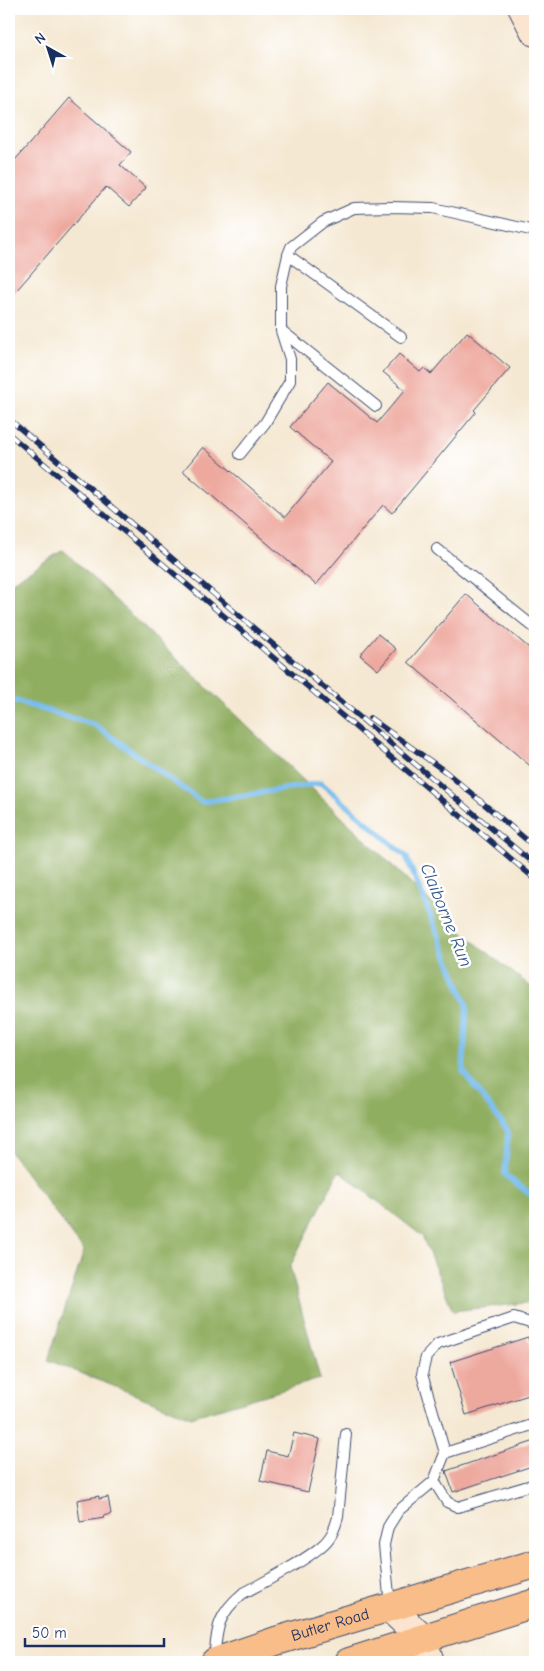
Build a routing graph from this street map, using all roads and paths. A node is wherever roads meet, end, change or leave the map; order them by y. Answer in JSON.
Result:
{"nodes":[{"id":1,"x":522,"y":9,"type":"edge"},
{"id":2,"x":535,"y":32,"type":"edge"},
{"id":3,"x":535,"y":231,"type":"edge"},
{"id":4,"x":288,"y":255,"type":"junction"},
{"id":5,"x":281,"y":331,"type":"junction"},
{"id":6,"x":401,"y":337,"type":"dead end"},
{"id":7,"x":376,"y":406,"type":"dead end"},
{"id":8,"x":240,"y":454,"type":"dead end"},
{"id":9,"x":437,"y":549,"type":"dead end"},
{"id":10,"x":535,"y":628,"type":"edge"},
{"id":11,"x":535,"y":1327,"type":"edge"},
{"id":12,"x":535,"y":1424,"type":"edge"},
{"id":13,"x":346,"y":1434,"type":"dead end"},
{"id":14,"x":446,"y":1453,"type":"junction"},
{"id":15,"x":434,"y":1481,"type":"junction"},
{"id":16,"x":535,"y":1484,"type":"edge"},
{"id":17,"x":535,"y":1564,"type":"edge"},
{"id":18,"x":535,"y":1603,"type":"edge"},
{"id":19,"x":390,"y":1608,"type":"junction"},
{"id":20,"x":426,"y":1650,"type":"edge"},
{"id":21,"x":391,"y":1655,"type":"edge"},
{"id":22,"x":214,"y":1662,"type":"edge"},
{"id":23,"x":349,"y":1662,"type":"edge"}],
"edges":[{"from":1,"to":2,"type":"main road"},
{"from":3,"to":4,"type":"lane"},
{"from":4,"to":5,"type":"lane"},
{"from":4,"to":6,"type":"lane"},
{"from":5,"to":7,"type":"lane"},
{"from":5,"to":8,"type":"lane"},
{"from":9,"to":10,"type":"lane"},
{"from":11,"to":14,"type":"lane"},
{"from":12,"to":14,"type":"lane"},
{"from":13,"to":22,"type":"lane"},
{"from":14,"to":15,"type":"lane"},
{"from":15,"to":16,"type":"lane"},
{"from":15,"to":19,"type":"lane"},
{"from":17,"to":19,"type":"main road","name":"Butler Road"},
{"from":18,"to":20,"type":"main road"},
{"from":19,"to":20,"type":"main road"},
{"from":19,"to":21,"type":"main road"},
{"from":19,"to":22,"type":"main road","name":"Butler Road"},
{"from":20,"to":21,"type":"main road"},
{"from":21,"to":23,"type":"main road"}]}
